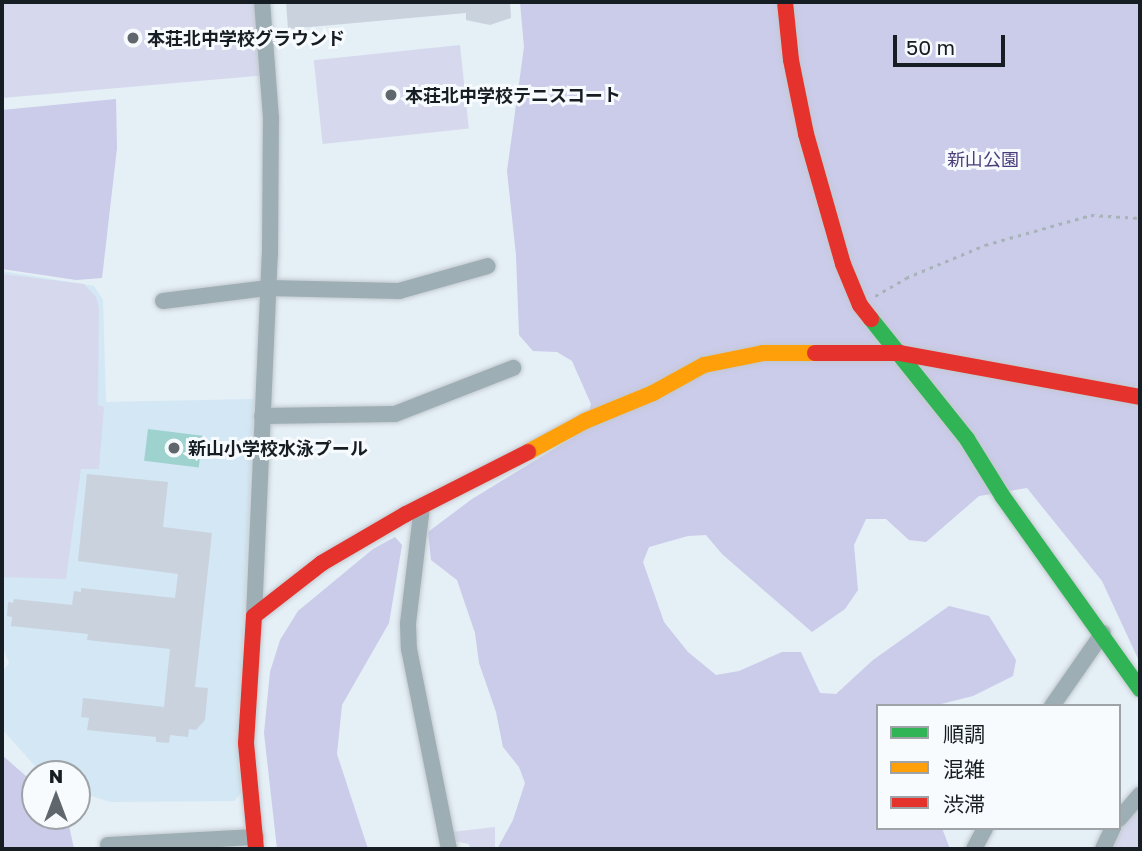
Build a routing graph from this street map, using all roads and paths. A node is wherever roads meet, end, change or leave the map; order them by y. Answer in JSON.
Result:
{"nodes":[{"id":1,"x":262,"y":2,"type":"edge"},
{"id":2,"x":785,"y":2,"type":"edge"},
{"id":3,"x":1140,"y":218,"type":"edge"},
{"id":4,"x":488,"y":266,"type":"dead end"},
{"id":5,"x":268,"y":288,"type":"junction"},
{"id":6,"x":163,"y":301,"type":"dead end"},
{"id":7,"x":860,"y":305,"type":"junction"},
{"id":8,"x":900,"y":353,"type":"junction"},
{"id":9,"x":513,"y":369,"type":"dead end"},
{"id":10,"x":1140,"y":397,"type":"edge"},
{"id":11,"x":262,"y":416,"type":"junction"},
{"id":12,"x":422,"y":506,"type":"junction"},
{"id":13,"x":254,"y":617,"type":"junction"},
{"id":14,"x":1103,"y":633,"type":"junction"},
{"id":15,"x":1140,"y":689,"type":"edge"},
{"id":16,"x":1053,"y":704,"type":"edge"},
{"id":17,"x":1140,"y":795,"type":"edge"},
{"id":18,"x":1121,"y":817,"type":"edge"},
{"id":19,"x":984,"y":830,"type":"edge"},
{"id":20,"x":1111,"y":830,"type":"edge"},
{"id":21,"x":256,"y":843,"type":"edge"},
{"id":22,"x":108,"y":845,"type":"dead end"},
{"id":23,"x":449,"y":849,"type":"edge"},
{"id":24,"x":974,"y":849,"type":"edge"},
{"id":25,"x":1103,"y":849,"type":"edge"}],
"edges":[{"from":1,"to":5,"type":"street"},
{"from":2,"to":7,"type":"street"},
{"from":3,"to":7,"type":"path"},
{"from":4,"to":5,"type":"street"},
{"from":5,"to":6,"type":"street"},
{"from":5,"to":11,"type":"street"},
{"from":7,"to":8,"type":"street"},
{"from":8,"to":10,"type":"street"},
{"from":8,"to":12,"type":"street"},
{"from":8,"to":14,"type":"street"},
{"from":9,"to":11,"type":"street"},
{"from":11,"to":13,"type":"street"},
{"from":12,"to":13,"type":"street"},
{"from":12,"to":23,"type":"street"},
{"from":13,"to":21,"type":"street"},
{"from":14,"to":15,"type":"street"},
{"from":14,"to":16,"type":"street"},
{"from":17,"to":18,"type":"street"},
{"from":19,"to":24,"type":"street"},
{"from":20,"to":25,"type":"street"},
{"from":21,"to":22,"type":"street"}]}
